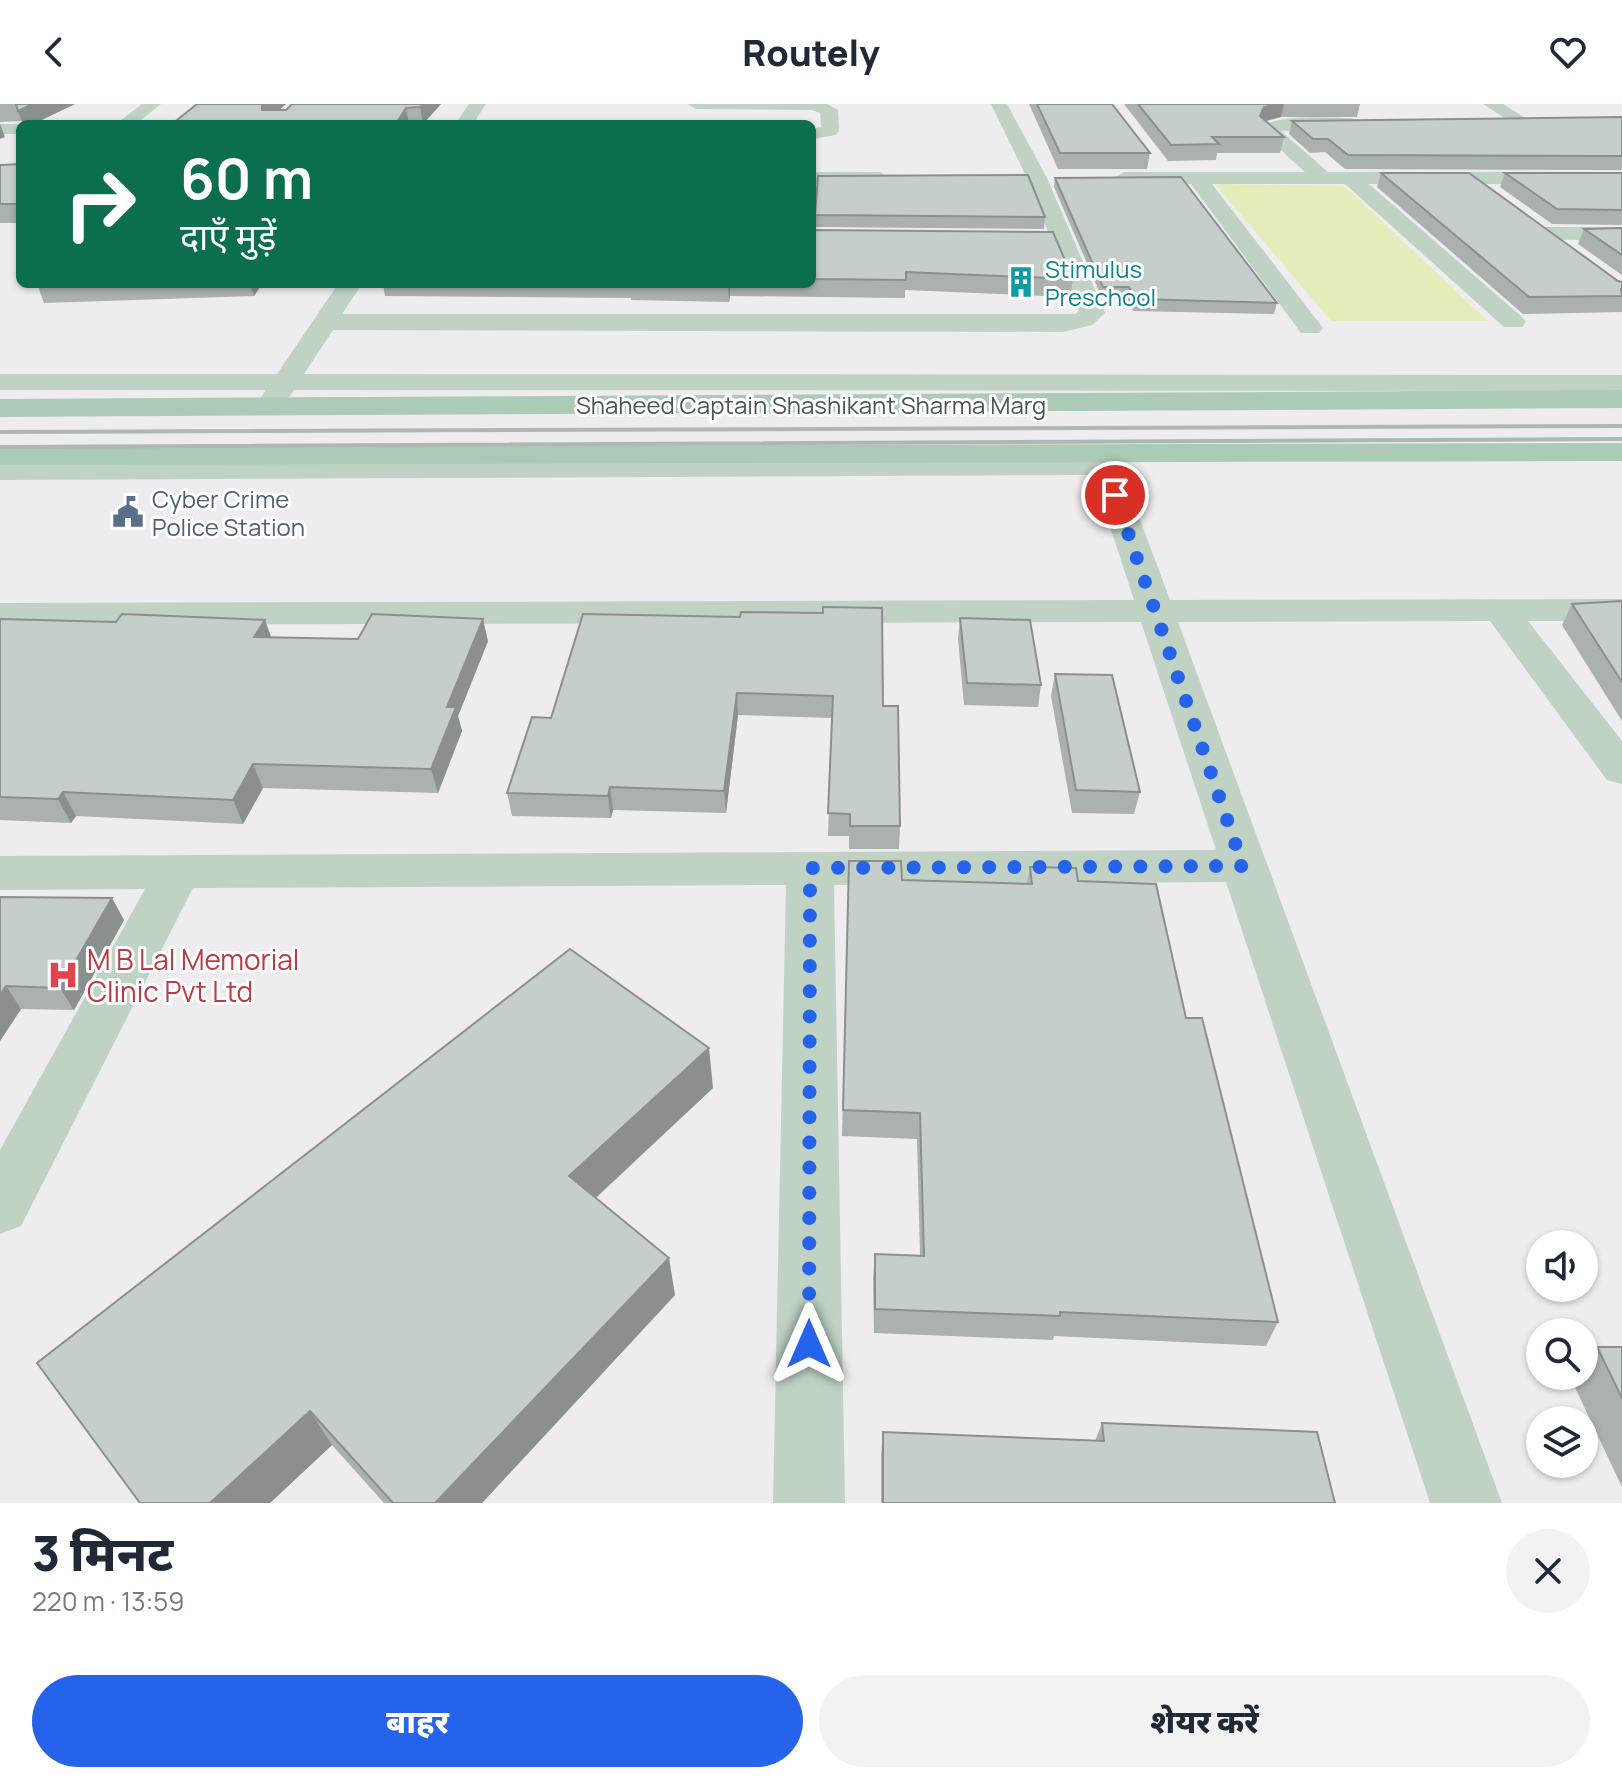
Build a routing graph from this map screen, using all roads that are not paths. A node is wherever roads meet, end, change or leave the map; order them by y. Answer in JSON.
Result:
{"nodes":[{"id":1,"x":153,"y":104,"type":"edge"},
{"id":2,"x":696,"y":104,"type":"edge"},
{"id":3,"x":999,"y":104,"type":"edge"},
{"id":4,"x":1491,"y":104,"type":"edge"},
{"id":5,"x":131,"y":120,"type":"edge"},
{"id":6,"x":1362,"y":123,"type":"edge"},
{"id":7,"x":1481,"y":124,"type":"edge"},
{"id":8,"x":816,"y":133,"type":"edge"},
{"id":9,"x":1148,"y":154,"type":"edge"},
{"id":10,"x":816,"y":178,"type":"edge"},
{"id":11,"x":902,"y":178,"type":"edge"},
{"id":12,"x":1029,"y":178,"type":"junction"},
{"id":13,"x":1066,"y":178,"type":"edge"},
{"id":14,"x":1109,"y":178,"type":"edge"},
{"id":15,"x":1167,"y":178,"type":"junction"},
{"id":16,"x":1197,"y":178,"type":"junction"},
{"id":17,"x":1323,"y":178,"type":"junction"},
{"id":18,"x":1350,"y":178,"type":"junction"},
{"id":19,"x":1470,"y":178,"type":"junction"},
{"id":20,"x":1622,"y":178,"type":"edge"},
{"id":21,"x":1495,"y":197,"type":"edge"},
{"id":22,"x":1622,"y":234,"type":"edge"},
{"id":23,"x":1030,"y":238,"type":"edge"},
{"id":24,"x":1062,"y":239,"type":"junction"},
{"id":25,"x":1571,"y":252,"type":"edge"},
{"id":26,"x":347,"y":288,"type":"edge"},
{"id":27,"x":324,"y":322,"type":"junction"},
{"id":28,"x":1513,"y":322,"type":"dead end"},
{"id":29,"x":1310,"y":328,"type":"dead end"},
{"id":30,"x":0,"y":382,"type":"edge"},
{"id":31,"x":286,"y":382,"type":"junction"},
{"id":32,"x":1622,"y":383,"type":"edge"},
{"id":33,"x":1582,"y":399,"type":"junction"},
{"id":34,"x":1622,"y":399,"type":"edge"},
{"id":35,"x":1622,"y":406,"type":"edge"},
{"id":36,"x":0,"y":408,"type":"edge"},
{"id":37,"x":267,"y":408,"type":"junction"},
{"id":38,"x":1622,"y":452,"type":"edge"},
{"id":39,"x":0,"y":456,"type":"edge"},
{"id":40,"x":0,"y":471,"type":"edge"},
{"id":41,"x":1154,"y":610,"type":"junction"},
{"id":42,"x":1500,"y":610,"type":"junction"},
{"id":43,"x":1622,"y":610,"type":"edge"},
{"id":44,"x":0,"y":614,"type":"edge"},
{"id":45,"x":1622,"y":770,"type":"edge"},
{"id":46,"x":1243,"y":866,"type":"junction"},
{"id":47,"x":810,"y":868,"type":"junction"},
{"id":48,"x":178,"y":872,"type":"junction"},
{"id":49,"x":0,"y":873,"type":"edge"},
{"id":50,"x":2,"y":1199,"type":"edge"},
{"id":51,"x":809,"y":1503,"type":"edge"},
{"id":52,"x":1466,"y":1503,"type":"edge"}],
"edges":[{"from":1,"to":5,"type":"street"},
{"from":2,"to":8,"type":"street"},
{"from":3,"to":12,"type":"street"},
{"from":4,"to":7,"type":"street"},
{"from":6,"to":17,"type":"street"},
{"from":9,"to":15,"type":"street"},
{"from":10,"to":11,"type":"street"},
{"from":12,"to":13,"type":"street"},
{"from":12,"to":24,"type":"street"},
{"from":14,"to":15,"type":"street"},
{"from":15,"to":16,"type":"street"},
{"from":16,"to":17,"type":"street"},
{"from":16,"to":29,"type":"street"},
{"from":17,"to":18,"type":"street"},
{"from":18,"to":19,"type":"street"},
{"from":18,"to":28,"type":"street"},
{"from":19,"to":20,"type":"street"},
{"from":19,"to":21,"type":"street"},
{"from":22,"to":25,"type":"street"},
{"from":23,"to":24,"type":"street"},
{"from":24,"to":27,"type":"street"},
{"from":26,"to":27,"type":"street"},
{"from":27,"to":31,"type":"street"},
{"from":30,"to":31,"type":"street"},
{"from":31,"to":32,"type":"street"},
{"from":31,"to":37,"type":"street"},
{"from":33,"to":34,"type":"main road","name":"Shaheed Captain Shashikant Sharma Marg"},
{"from":33,"to":35,"type":"main road"},
{"from":33,"to":37,"type":"main road","name":"Shaheed Captain Shashikant Sharma Marg"},
{"from":36,"to":37,"type":"main road","name":"Shaheed Captain Shashikant Sharma Marg"},
{"from":38,"to":39,"type":"main road","name":"Shaheed Captain Shashikant Sharma Marg"},
{"from":40,"to":41,"type":"street"},
{"from":41,"to":42,"type":"street"},
{"from":41,"to":44,"type":"street"},
{"from":41,"to":46,"type":"street"},
{"from":42,"to":43,"type":"street"},
{"from":42,"to":45,"type":"street"},
{"from":46,"to":47,"type":"street"},
{"from":46,"to":52,"type":"street"},
{"from":47,"to":48,"type":"street"},
{"from":47,"to":51,"type":"street"},
{"from":48,"to":49,"type":"street"},
{"from":48,"to":50,"type":"street"}]}
